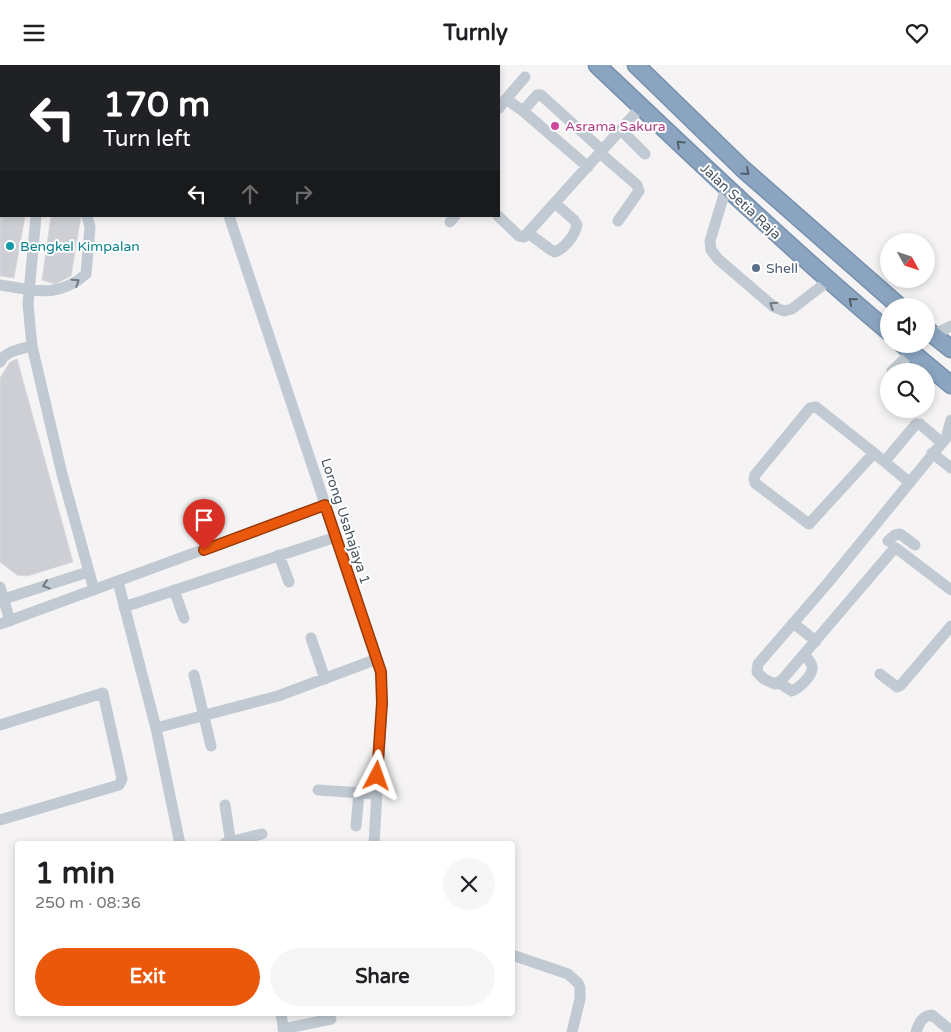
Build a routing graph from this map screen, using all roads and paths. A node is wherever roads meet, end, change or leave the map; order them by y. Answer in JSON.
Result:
{"nodes":[{"id":1,"x":597,"y":65,"type":"edge"},
{"id":2,"x":636,"y":65,"type":"edge"},
{"id":3,"x":525,"y":77,"type":"dead end"},
{"id":4,"x":502,"y":103,"type":"edge"},
{"id":5,"x":641,"y":107,"type":"junction"},
{"id":6,"x":523,"y":111,"type":"junction"},
{"id":7,"x":621,"y":130,"type":"junction"},
{"id":8,"x":601,"y":151,"type":"junction"},
{"id":9,"x":645,"y":154,"type":"dead end"},
{"id":10,"x":588,"y":167,"type":"junction"},
{"id":11,"x":726,"y":188,"type":"junction"},
{"id":12,"x":555,"y":203,"type":"junction"},
{"id":13,"x":36,"y":217,"type":"edge"},
{"id":14,"x":87,"y":217,"type":"edge"},
{"id":15,"x":229,"y":217,"type":"edge"},
{"id":16,"x":499,"y":217,"type":"edge"},
{"id":17,"x":618,"y":221,"type":"dead end"},
{"id":18,"x":528,"y":233,"type":"junction"},
{"id":19,"x":828,"y":281,"type":"junction"},
{"id":20,"x":0,"y":285,"type":"edge"},
{"id":21,"x":30,"y":289,"type":"junction"},
{"id":22,"x":890,"y":298,"type":"edge"},
{"id":23,"x":880,"y":325,"type":"edge"},
{"id":24,"x":951,"y":326,"type":"edge"},
{"id":25,"x":935,"y":330,"type":"edge"},
{"id":26,"x":935,"y":335,"type":"edge"},
{"id":27,"x":32,"y":346,"type":"junction"},
{"id":28,"x":951,"y":349,"type":"edge"},
{"id":29,"x":913,"y":353,"type":"edge"},
{"id":30,"x":0,"y":362,"type":"edge"},
{"id":31,"x":951,"y":385,"type":"edge"},
{"id":32,"x":951,"y":420,"type":"edge"},
{"id":33,"x":946,"y":439,"type":"edge"},
{"id":34,"x":874,"y":453,"type":"junction"},
{"id":35,"x":932,"y":453,"type":"junction"},
{"id":36,"x":885,"y":461,"type":"junction"},
{"id":37,"x":951,"y":468,"type":"edge"},
{"id":38,"x":909,"y":482,"type":"junction"},
{"id":39,"x":325,"y":505,"type":"junction"},
{"id":40,"x":872,"y":527,"type":"junction"},
{"id":41,"x":336,"y":537,"type":"junction"},
{"id":42,"x":892,"y":545,"type":"junction"},
{"id":43,"x":915,"y":545,"type":"dead end"},
{"id":44,"x":279,"y":555,"type":"junction"},
{"id":45,"x":88,"y":572,"type":"junction"},
{"id":46,"x":118,"y":582,"type":"junction"},
{"id":47,"x":289,"y":582,"type":"dead end"},
{"id":48,"x":0,"y":587,"type":"edge"},
{"id":49,"x":94,"y":590,"type":"junction"},
{"id":50,"x":174,"y":590,"type":"junction"},
{"id":51,"x":951,"y":590,"type":"edge"},
{"id":52,"x":4,"y":599,"type":"junction"},
{"id":53,"x":124,"y":607,"type":"junction"},
{"id":54,"x":184,"y":619,"type":"dead end"},
{"id":55,"x":5,"y":623,"type":"edge"},
{"id":56,"x":793,"y":623,"type":"junction"},
{"id":57,"x":951,"y":626,"type":"edge"},
{"id":58,"x":310,"y":637,"type":"dead end"},
{"id":59,"x":816,"y":641,"type":"junction"},
{"id":60,"x":805,"y":655,"type":"junction"},
{"id":61,"x":377,"y":659,"type":"junction"},
{"id":62,"x":880,"y":674,"type":"dead end"},
{"id":63,"x":194,"y":675,"type":"dead end"},
{"id":64,"x":325,"y":679,"type":"junction"},
{"id":65,"x":778,"y":682,"type":"junction"},
{"id":66,"x":203,"y":715,"type":"junction"},
{"id":67,"x":0,"y":725,"type":"edge"},
{"id":68,"x":156,"y":728,"type":"junction"},
{"id":69,"x":211,"y":746,"type":"dead end"},
{"id":70,"x":318,"y":790,"type":"dead end"},
{"id":71,"x":359,"y":793,"type":"junction"},
{"id":72,"x":376,"y":794,"type":"junction"},
{"id":73,"x":225,"y":805,"type":"dead end"},
{"id":74,"x":0,"y":820,"type":"edge"},
{"id":75,"x":356,"y":826,"type":"dead end"},
{"id":76,"x":262,"y":834,"type":"dead end"},
{"id":77,"x":179,"y":841,"type":"edge"},
{"id":78,"x":228,"y":841,"type":"edge"},
{"id":79,"x":236,"y":841,"type":"edge"},
{"id":80,"x":374,"y":841,"type":"edge"},
{"id":81,"x":515,"y":956,"type":"edge"},
{"id":82,"x":282,"y":1016,"type":"edge"},
{"id":83,"x":330,"y":1019,"type":"dead end"},
{"id":84,"x":283,"y":1031,"type":"edge"},
{"id":85,"x":951,"y":1031,"type":"edge"},
{"id":86,"x":572,"y":1032,"type":"edge"},
{"id":87,"x":916,"y":1032,"type":"edge"}],
"edges":[{"from":1,"to":5,"type":"highway","name":"Jalan Setia Raja"},
{"from":2,"to":22,"type":"highway","name":"Jalan Setia Raja","one_way":true},
{"from":3,"to":4,"type":"street"},
{"from":4,"to":6,"type":"street"},
{"from":5,"to":7,"type":"street"},
{"from":11,"to":5,"type":"highway","name":"Jalan Setia Raja","one_way":true},
{"from":6,"to":8,"type":"street"},
{"from":6,"to":10,"type":"street"},
{"from":7,"to":8,"type":"street"},
{"from":7,"to":9,"type":"street"},
{"from":8,"to":10,"type":"street"},
{"from":8,"to":17,"type":"street"},
{"from":10,"to":12,"type":"street"},
{"from":11,"to":19,"type":"highway","name":"Jalan Setia Raja"},
{"from":19,"to":11,"type":"street","one_way":true},
{"from":12,"to":18,"type":"street"},
{"from":12,"to":18,"type":"street"},
{"from":13,"to":21,"type":"street"},
{"from":21,"to":14,"type":"street","one_way":true},
{"from":15,"to":39,"type":"street","name":"Lorong Usahajaya 1"},
{"from":16,"to":18,"type":"street"},
{"from":23,"to":19,"type":"highway","name":"Jalan Setia Raja","one_way":true},
{"from":20,"to":21,"type":"street"},
{"from":21,"to":27,"type":"street"},
{"from":24,"to":25,"type":"street"},
{"from":26,"to":28,"type":"highway"},
{"from":27,"to":30,"type":"street"},
{"from":27,"to":45,"type":"street"},
{"from":29,"to":31,"type":"highway"},
{"from":32,"to":33,"type":"street"},
{"from":33,"to":35,"type":"street"},
{"from":33,"to":36,"type":"street"},
{"from":34,"to":34,"type":"street"},
{"from":34,"to":36,"type":"street"},
{"from":35,"to":37,"type":"street"},
{"from":35,"to":38,"type":"street"},
{"from":36,"to":38,"type":"street"},
{"from":38,"to":40,"type":"street"},
{"from":39,"to":41,"type":"street","name":"Lorong Usahajaya 1"},
{"from":39,"to":46,"type":"street"},
{"from":40,"to":42,"type":"street"},
{"from":40,"to":56,"type":"street"},
{"from":41,"to":44,"type":"street"},
{"from":41,"to":61,"type":"street","name":"Lorong Usahajaya 1"},
{"from":42,"to":43,"type":"street"},
{"from":42,"to":51,"type":"street"},
{"from":42,"to":59,"type":"street"},
{"from":44,"to":47,"type":"street"},
{"from":44,"to":50,"type":"street"},
{"from":45,"to":49,"type":"street"},
{"from":45,"to":52,"type":"street","one_way":true},
{"from":46,"to":49,"type":"street"},
{"from":46,"to":53,"type":"street"},
{"from":48,"to":52,"type":"street"},
{"from":49,"to":55,"type":"street"},
{"from":50,"to":53,"type":"street"},
{"from":50,"to":54,"type":"street"},
{"from":52,"to":55,"type":"street"},
{"from":53,"to":68,"type":"street"},
{"from":56,"to":59,"type":"street"},
{"from":56,"to":65,"type":"street"},
{"from":57,"to":62,"type":"street"},
{"from":58,"to":64,"type":"street"},
{"from":59,"to":60,"type":"street"},
{"from":60,"to":65,"type":"street"},
{"from":60,"to":65,"type":"street"},
{"from":61,"to":64,"type":"street"},
{"from":61,"to":72,"type":"street","name":"Lorong Usahajaya 1"},
{"from":63,"to":66,"type":"street"},
{"from":64,"to":66,"type":"street"},
{"from":66,"to":68,"type":"street"},
{"from":66,"to":69,"type":"street"},
{"from":67,"to":74,"type":"street"},
{"from":68,"to":77,"type":"street"},
{"from":70,"to":71,"type":"street"},
{"from":71,"to":72,"type":"street"},
{"from":71,"to":75,"type":"street"},
{"from":72,"to":80,"type":"street","name":"Lorong Usahajaya 1"},
{"from":73,"to":78,"type":"street"},
{"from":76,"to":79,"type":"street"},
{"from":81,"to":86,"type":"street"},
{"from":82,"to":84,"type":"street"},
{"from":83,"to":84,"type":"street"},
{"from":85,"to":87,"type":"street"}]}
